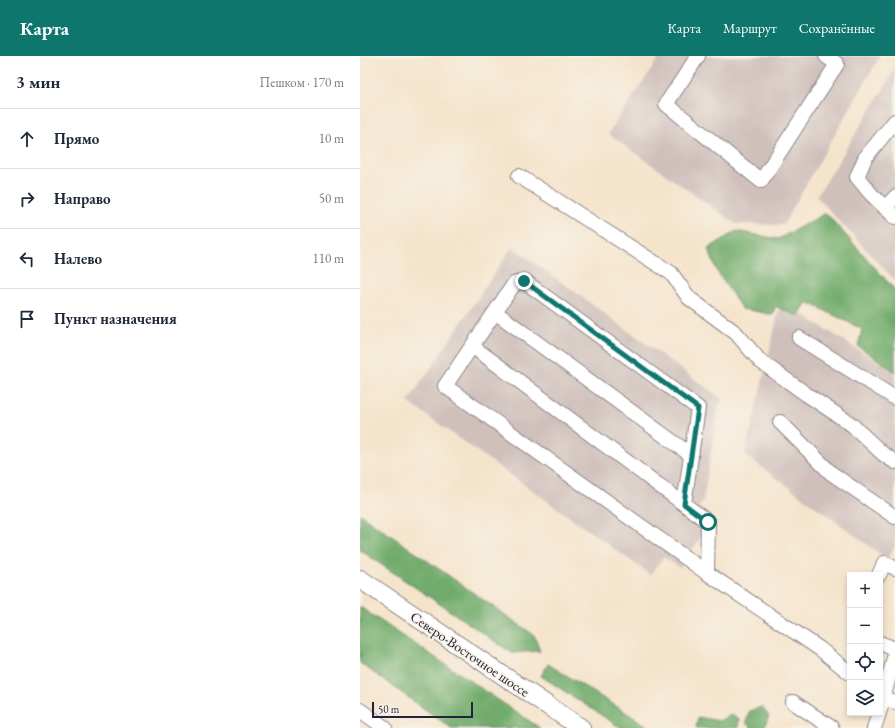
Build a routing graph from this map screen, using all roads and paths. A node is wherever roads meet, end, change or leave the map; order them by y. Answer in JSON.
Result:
{"nodes":[{"id":1,"x":698,"y":56,"type":"edge"},
{"id":2,"x":826,"y":56,"type":"edge"},
{"id":3,"x":895,"y":121,"type":"edge"},
{"id":4,"x":519,"y":176,"type":"dead end"},
{"id":5,"x":892,"y":207,"type":"edge"},
{"id":6,"x":496,"y":312,"type":"junction"},
{"id":7,"x":799,"y":338,"type":"dead end"},
{"id":8,"x":472,"y":346,"type":"junction"},
{"id":9,"x":895,"y":398,"type":"edge"},
{"id":10,"x":780,"y":422,"type":"dead end"},
{"id":11,"x":691,"y":455,"type":"junction"},
{"id":12,"x":895,"y":462,"type":"edge"},
{"id":13,"x":684,"y":504,"type":"junction"},
{"id":14,"x":895,"y":518,"type":"edge"},
{"id":15,"x":895,"y":568,"type":"edge"},
{"id":16,"x":880,"y":572,"type":"edge"},
{"id":17,"x":707,"y":573,"type":"junction"},
{"id":18,"x":360,"y":580,"type":"edge"},
{"id":19,"x":882,"y":644,"type":"edge"},
{"id":20,"x":895,"y":649,"type":"edge"},
{"id":21,"x":895,"y":654,"type":"edge"},
{"id":22,"x":847,"y":671,"type":"edge"},
{"id":23,"x":895,"y":686,"type":"edge"},
{"id":24,"x":793,"y":702,"type":"dead end"},
{"id":25,"x":883,"y":704,"type":"edge"},
{"id":26,"x":883,"y":708,"type":"edge"},
{"id":27,"x":360,"y":710,"type":"edge"},
{"id":28,"x":385,"y":728,"type":"edge"},
{"id":29,"x":581,"y":728,"type":"edge"},
{"id":30,"x":832,"y":728,"type":"edge"}],
"edges":[{"from":1,"to":2,"type":"street"},
{"from":3,"to":5,"type":"street"},
{"from":4,"to":12,"type":"street"},
{"from":6,"to":8,"type":"street"},
{"from":6,"to":11,"type":"street"},
{"from":6,"to":11,"type":"street"},
{"from":7,"to":9,"type":"street"},
{"from":8,"to":13,"type":"street"},
{"from":8,"to":17,"type":"street"},
{"from":10,"to":14,"type":"street"},
{"from":11,"to":13,"type":"street"},
{"from":13,"to":17,"type":"street"},
{"from":15,"to":16,"type":"street"},
{"from":17,"to":22,"type":"street"},
{"from":18,"to":29,"type":"main road","name":"Северо-Восточное шоссе"},
{"from":19,"to":20,"type":"street"},
{"from":21,"to":25,"type":"street"},
{"from":23,"to":26,"type":"street"},
{"from":24,"to":30,"type":"street"},
{"from":27,"to":28,"type":"street"}]}
